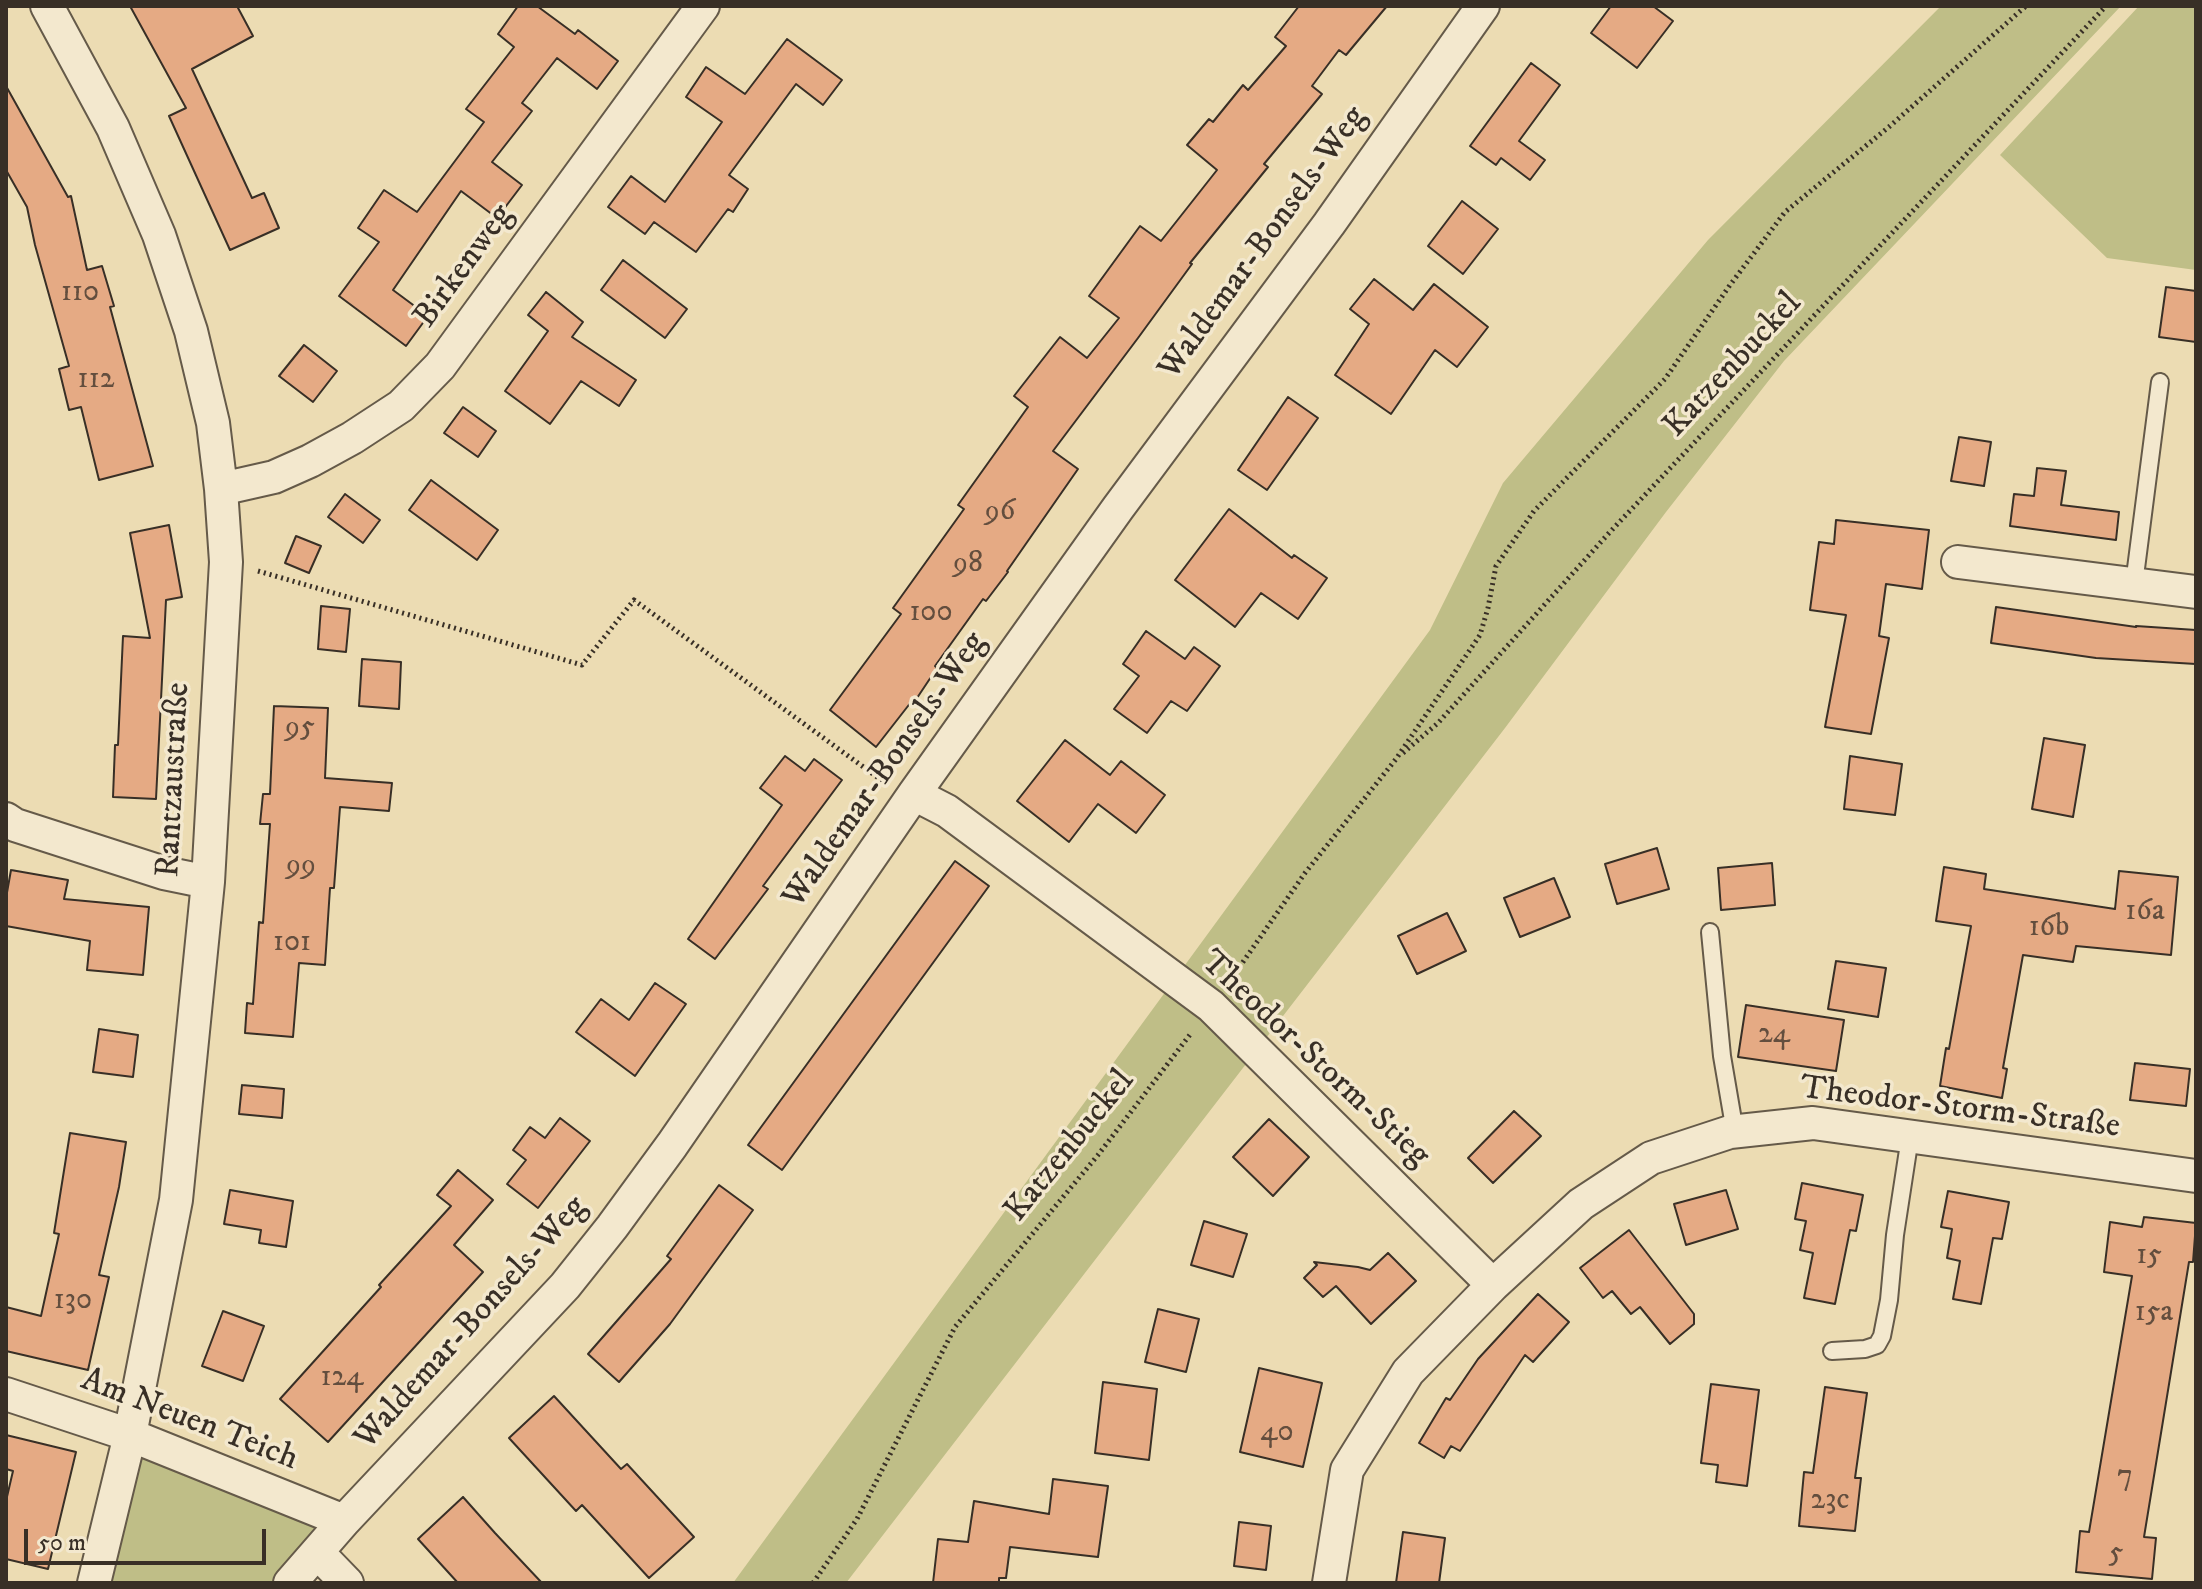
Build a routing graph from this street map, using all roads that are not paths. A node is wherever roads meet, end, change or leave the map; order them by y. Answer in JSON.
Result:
{"nodes":[{"id":1,"x":47,"y":6,"type":"edge"},
{"id":2,"x":703,"y":6,"type":"edge"},
{"id":3,"x":1483,"y":6,"type":"edge"},
{"id":4,"x":2160,"y":382,"type":"dead end"},
{"id":5,"x":221,"y":489,"type":"junction"},
{"id":6,"x":1958,"y":562,"type":"dead end"},
{"id":7,"x":2134,"y":584,"type":"junction"},
{"id":8,"x":2196,"y":592,"type":"edge"},
{"id":9,"x":913,"y":798,"type":"junction"},
{"id":10,"x":6,"y":819,"type":"edge"},
{"id":11,"x":208,"y":882,"type":"junction"},
{"id":12,"x":1710,"y":932,"type":"dead end"},
{"id":13,"x":1735,"y":1132,"type":"junction"},
{"id":14,"x":1910,"y":1137,"type":"junction"},
{"id":15,"x":2196,"y":1176,"type":"edge"},
{"id":16,"x":1493,"y":1285,"type":"junction"},
{"id":17,"x":1832,"y":1351,"type":"dead end"},
{"id":18,"x":6,"y":1394,"type":"edge"},
{"id":19,"x":130,"y":1435,"type":"junction"},
{"id":20,"x":344,"y":1521,"type":"junction"},
{"id":21,"x":317,"y":1552,"type":"junction"},
{"id":22,"x":94,"y":1583,"type":"edge"},
{"id":23,"x":290,"y":1583,"type":"edge"},
{"id":24,"x":347,"y":1583,"type":"edge"},
{"id":25,"x":1329,"y":1583,"type":"edge"}],
"edges":[{"from":1,"to":5,"type":"street","name":"Rantzaustraße"},
{"from":2,"to":5,"type":"street","name":"Birkenweg"},
{"from":3,"to":9,"type":"street","name":"Waldemar-Bonsels-Weg"},
{"from":4,"to":7,"type":"lane"},
{"from":5,"to":11,"type":"street","name":"Rantzaustraße"},
{"from":6,"to":7,"type":"street"},
{"from":7,"to":8,"type":"street"},
{"from":9,"to":16,"type":"street","name":"Theodor-Storm-Stieg"},
{"from":9,"to":20,"type":"street","name":"Waldemar-Bonsels-Weg"},
{"from":10,"to":11,"type":"street"},
{"from":11,"to":19,"type":"street","name":"Rantzaustraße"},
{"from":12,"to":13,"type":"lane"},
{"from":13,"to":14,"type":"street","name":"Theodor-Storm-Straße"},
{"from":13,"to":16,"type":"street","name":"Theodor-Storm-Straße"},
{"from":14,"to":15,"type":"street","name":"Theodor-Storm-Straße"},
{"from":14,"to":17,"type":"lane"},
{"from":16,"to":25,"type":"street","name":"Theodor-Storm-Straße"},
{"from":18,"to":19,"type":"street","name":"Am Neuen Teich"},
{"from":19,"to":20,"type":"street","name":"Am Neuen Teich"},
{"from":19,"to":22,"type":"street","name":"Rantzaustraße"},
{"from":20,"to":21,"type":"street","name":"Waldemar-Bonsels-Weg"},
{"from":21,"to":23,"type":"street","name":"Waldemar-Bonsels-Weg"},
{"from":21,"to":24,"type":"street"}]}
